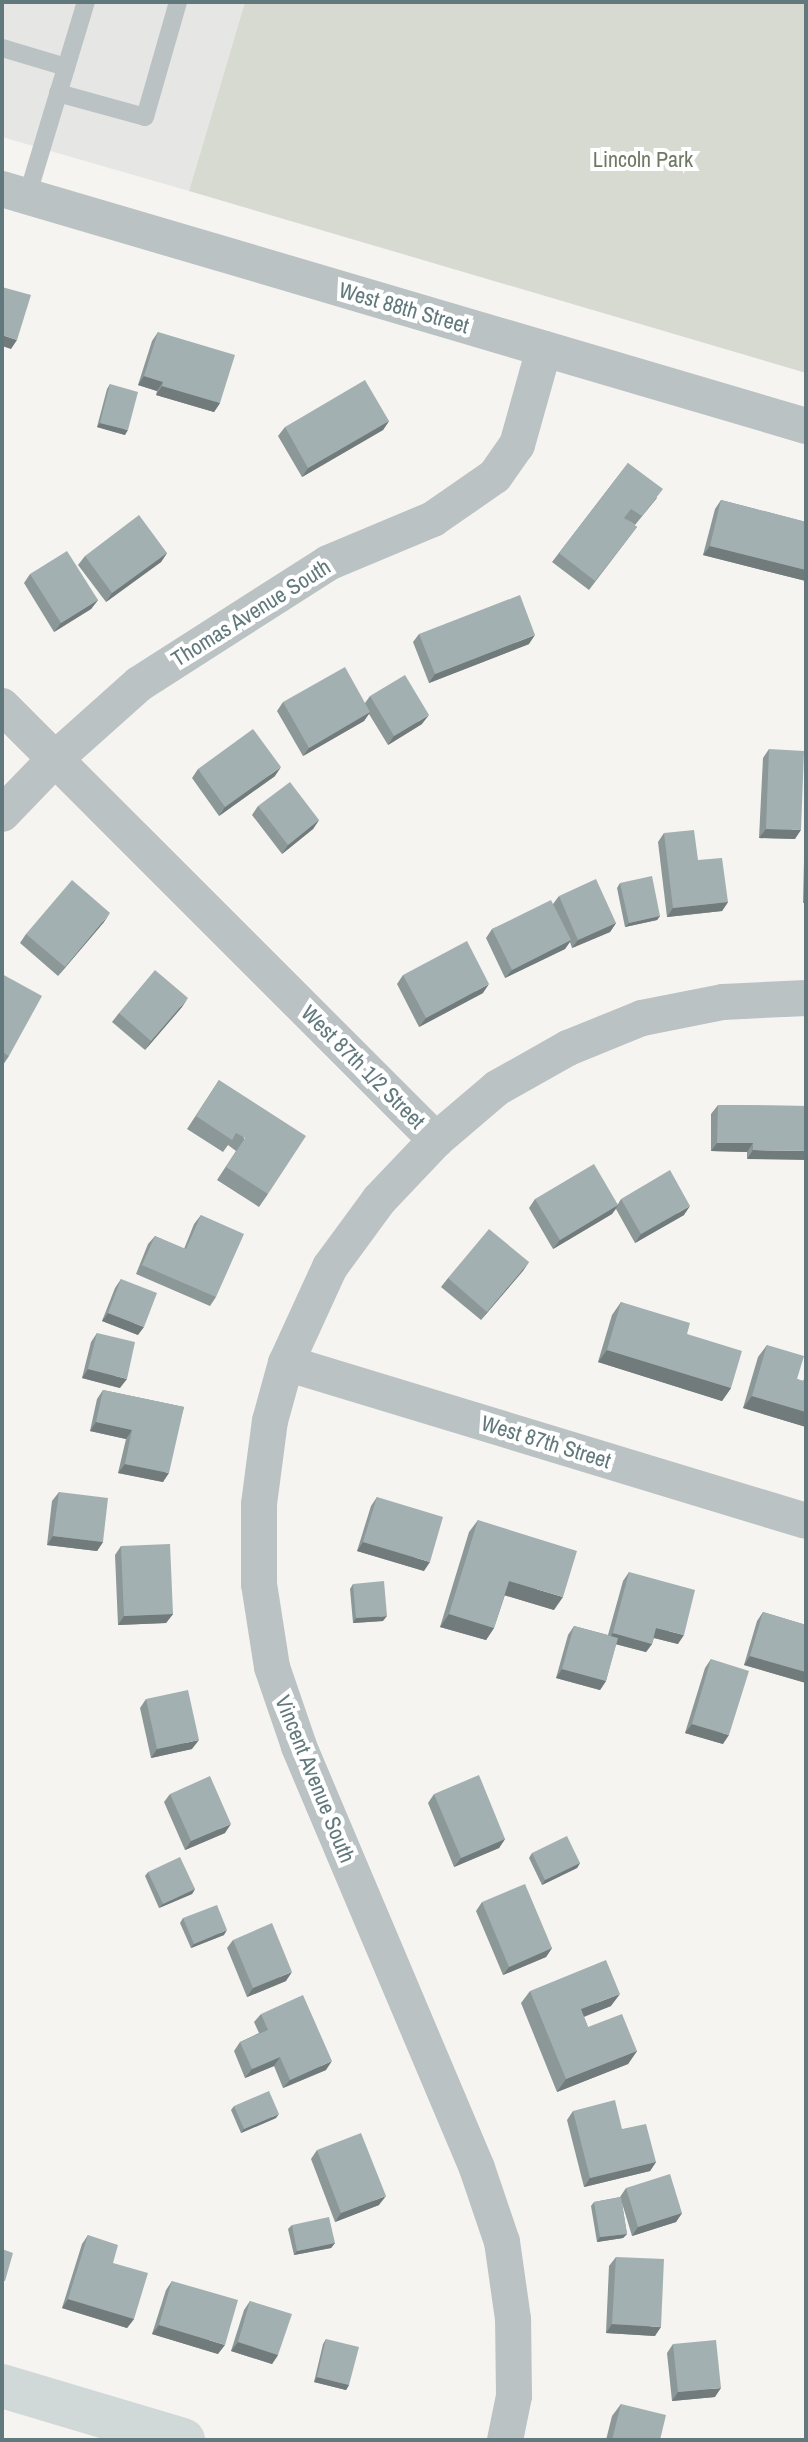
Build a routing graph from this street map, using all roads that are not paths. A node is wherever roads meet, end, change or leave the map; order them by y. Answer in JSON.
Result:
{"nodes":[{"id":1,"x":86,"y":2,"type":"edge"},
{"id":2,"x":178,"y":2,"type":"edge"},
{"id":3,"x":2,"y":48,"type":"edge"},
{"id":4,"x":66,"y":67,"type":"junction"},
{"id":5,"x":58,"y":93,"type":"junction"},
{"id":6,"x":15,"y":193,"type":"edge"},
{"id":7,"x":544,"y":349,"type":"junction"},
{"id":8,"x":806,"y":426,"type":"edge"},
{"id":9,"x":2,"y":706,"type":"edge"},
{"id":10,"x":54,"y":760,"type":"junction"},
{"id":11,"x":2,"y":814,"type":"edge"},
{"id":12,"x":806,"y":998,"type":"edge"},
{"id":13,"x":436,"y":1140,"type":"junction"},
{"id":14,"x":286,"y":1363,"type":"junction"},
{"id":15,"x":806,"y":1521,"type":"edge"},
{"id":16,"x":2,"y":2386,"type":"edge"},
{"id":17,"x":183,"y":2440,"type":"edge"},
{"id":18,"x":505,"y":2440,"type":"edge"}],
"edges":[{"from":1,"to":4,"type":"lane"},
{"from":2,"to":5,"type":"lane"},
{"from":3,"to":4,"type":"lane"},
{"from":4,"to":5,"type":"lane"},
{"from":5,"to":6,"type":"lane"},
{"from":6,"to":7,"type":"street","name":"West 88th Street"},
{"from":7,"to":8,"type":"street","name":"West 88th Street"},
{"from":7,"to":10,"type":"street","name":"Thomas Avenue South"},
{"from":9,"to":10,"type":"street","name":"West 87th 1/2 Street"},
{"from":10,"to":11,"type":"street","name":"Thomas Avenue South"},
{"from":10,"to":13,"type":"street","name":"West 87th 1/2 Street"},
{"from":12,"to":13,"type":"street","name":"West 87th 1/2 Street"},
{"from":13,"to":14,"type":"street","name":"Vincent Avenue South"},
{"from":14,"to":15,"type":"street","name":"West 87th Street"},
{"from":14,"to":18,"type":"street","name":"Vincent Avenue South"},
{"from":16,"to":17,"type":"street"}]}
